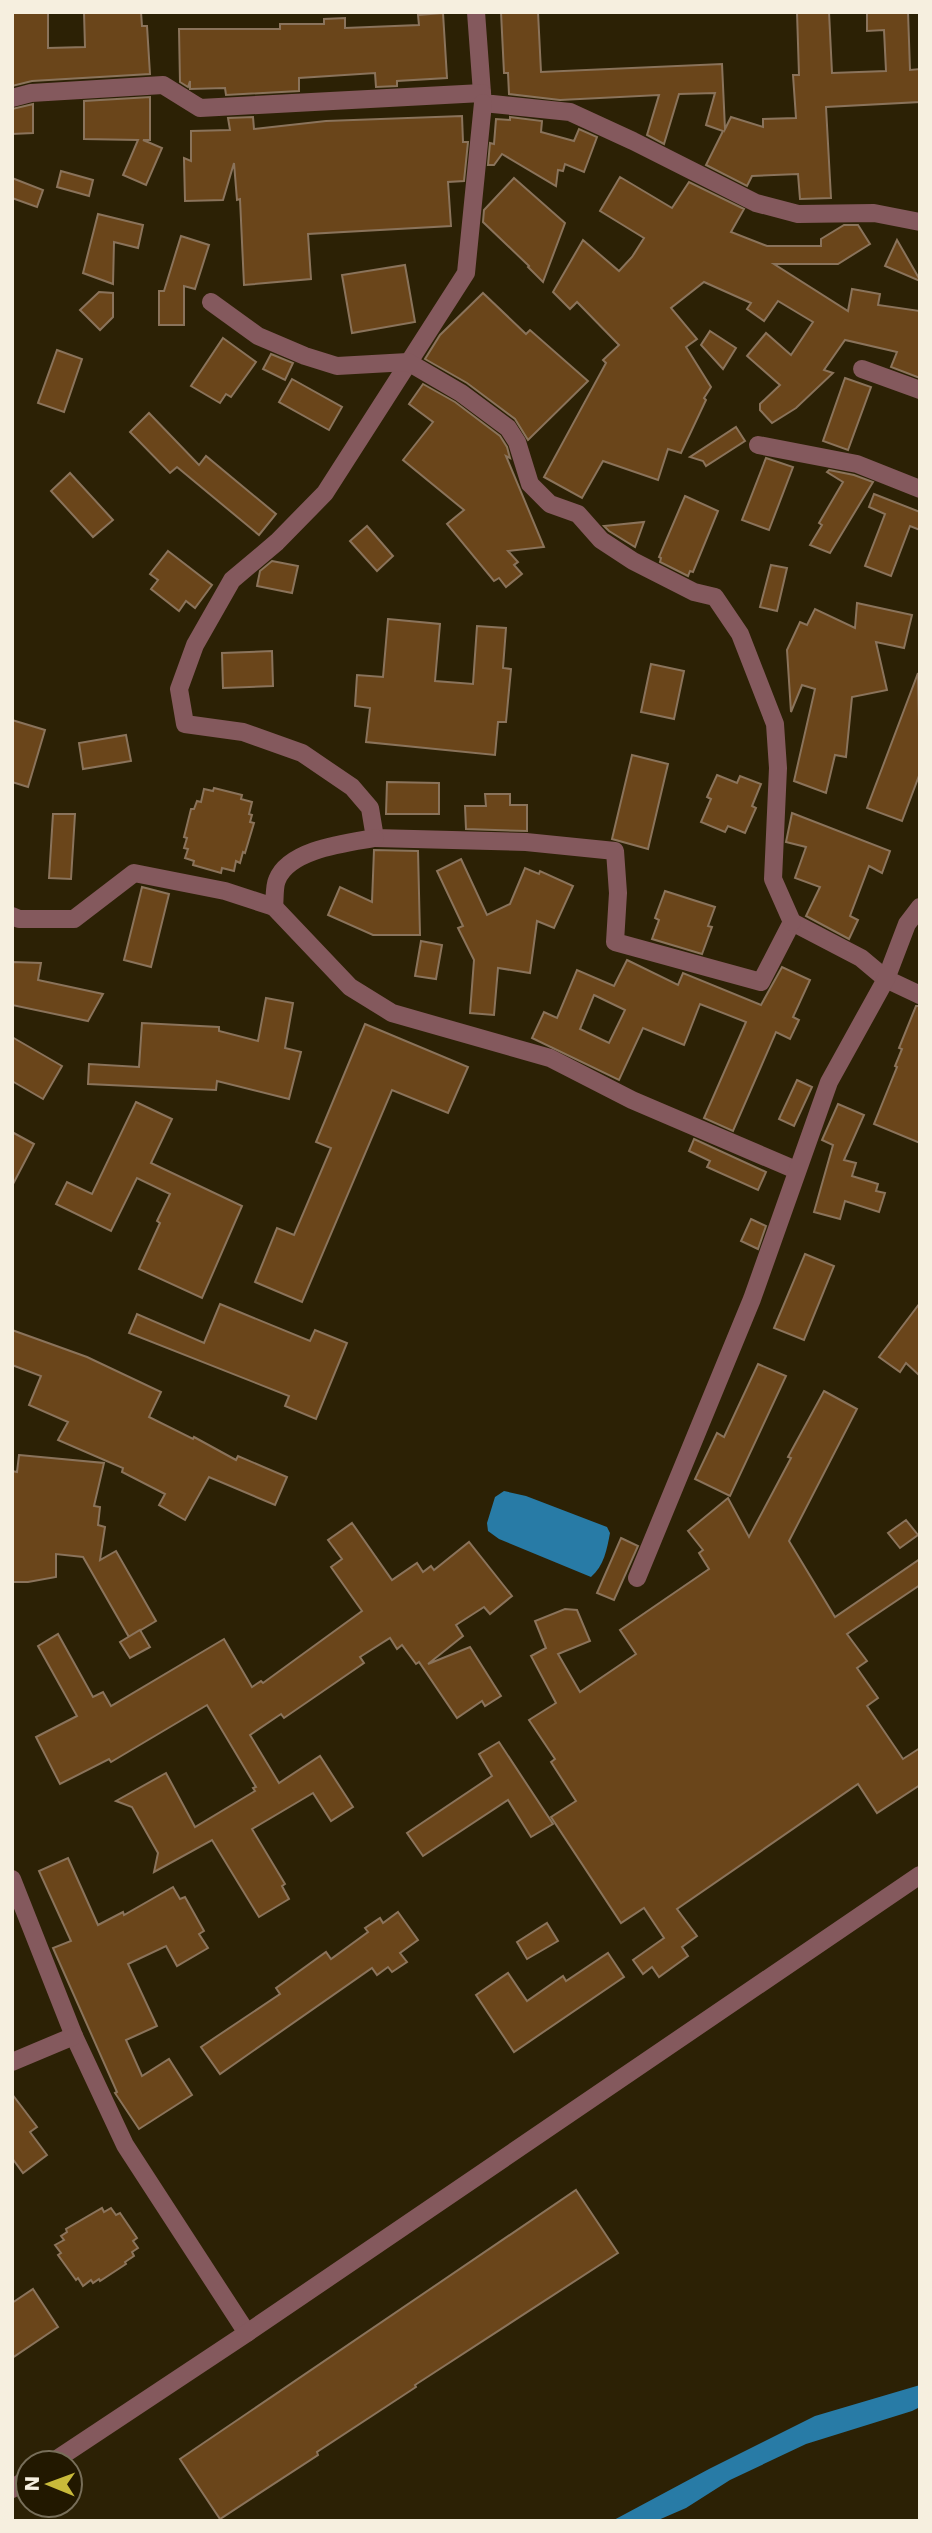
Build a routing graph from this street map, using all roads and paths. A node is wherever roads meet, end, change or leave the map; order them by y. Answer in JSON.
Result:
{"nodes":[{"id":1,"x":477,"y":12,"type":"edge"},
{"id":2,"x":483,"y":98,"type":"junction"},
{"id":3,"x":12,"y":99,"type":"edge"},
{"id":4,"x":920,"y":222,"type":"edge"},
{"id":5,"x":211,"y":302,"type":"dead end"},
{"id":6,"x":408,"y":362,"type":"junction"},
{"id":7,"x":862,"y":369,"type":"dead end"},
{"id":8,"x":920,"y":390,"type":"edge"},
{"id":9,"x":758,"y":445,"type":"dead end"},
{"id":10,"x":920,"y":489,"type":"edge"},
{"id":11,"x":375,"y":838,"type":"junction"},
{"id":12,"x":274,"y":907,"type":"junction"},
{"id":13,"x":920,"y":907,"type":"edge"},
{"id":14,"x":12,"y":916,"type":"edge"},
{"id":15,"x":792,"y":922,"type":"junction"},
{"id":16,"x":886,"y":979,"type":"junction"},
{"id":17,"x":920,"y":995,"type":"edge"},
{"id":18,"x":796,"y":1170,"type":"junction"},
{"id":19,"x":637,"y":1578,"type":"dead end"},
{"id":20,"x":920,"y":1875,"type":"edge"},
{"id":21,"x":12,"y":1879,"type":"edge"},
{"id":22,"x":74,"y":2036,"type":"junction"},
{"id":23,"x":12,"y":2063,"type":"edge"},
{"id":24,"x":247,"y":2333,"type":"junction"},
{"id":25,"x":72,"y":2449,"type":"edge"}],
"edges":[{"from":1,"to":2,"type":"street"},
{"from":2,"to":3,"type":"street"},
{"from":2,"to":4,"type":"street"},
{"from":2,"to":6,"type":"street"},
{"from":5,"to":6,"type":"street"},
{"from":6,"to":11,"type":"street"},
{"from":6,"to":15,"type":"street"},
{"from":7,"to":8,"type":"street"},
{"from":9,"to":10,"type":"street"},
{"from":11,"to":12,"type":"street"},
{"from":11,"to":15,"type":"street"},
{"from":12,"to":14,"type":"street"},
{"from":12,"to":18,"type":"street"},
{"from":13,"to":16,"type":"street"},
{"from":15,"to":16,"type":"street"},
{"from":16,"to":17,"type":"street"},
{"from":16,"to":18,"type":"street"},
{"from":18,"to":19,"type":"street"},
{"from":20,"to":24,"type":"street"},
{"from":21,"to":22,"type":"street"},
{"from":22,"to":23,"type":"street"},
{"from":22,"to":24,"type":"street"},
{"from":24,"to":25,"type":"street"}]}
